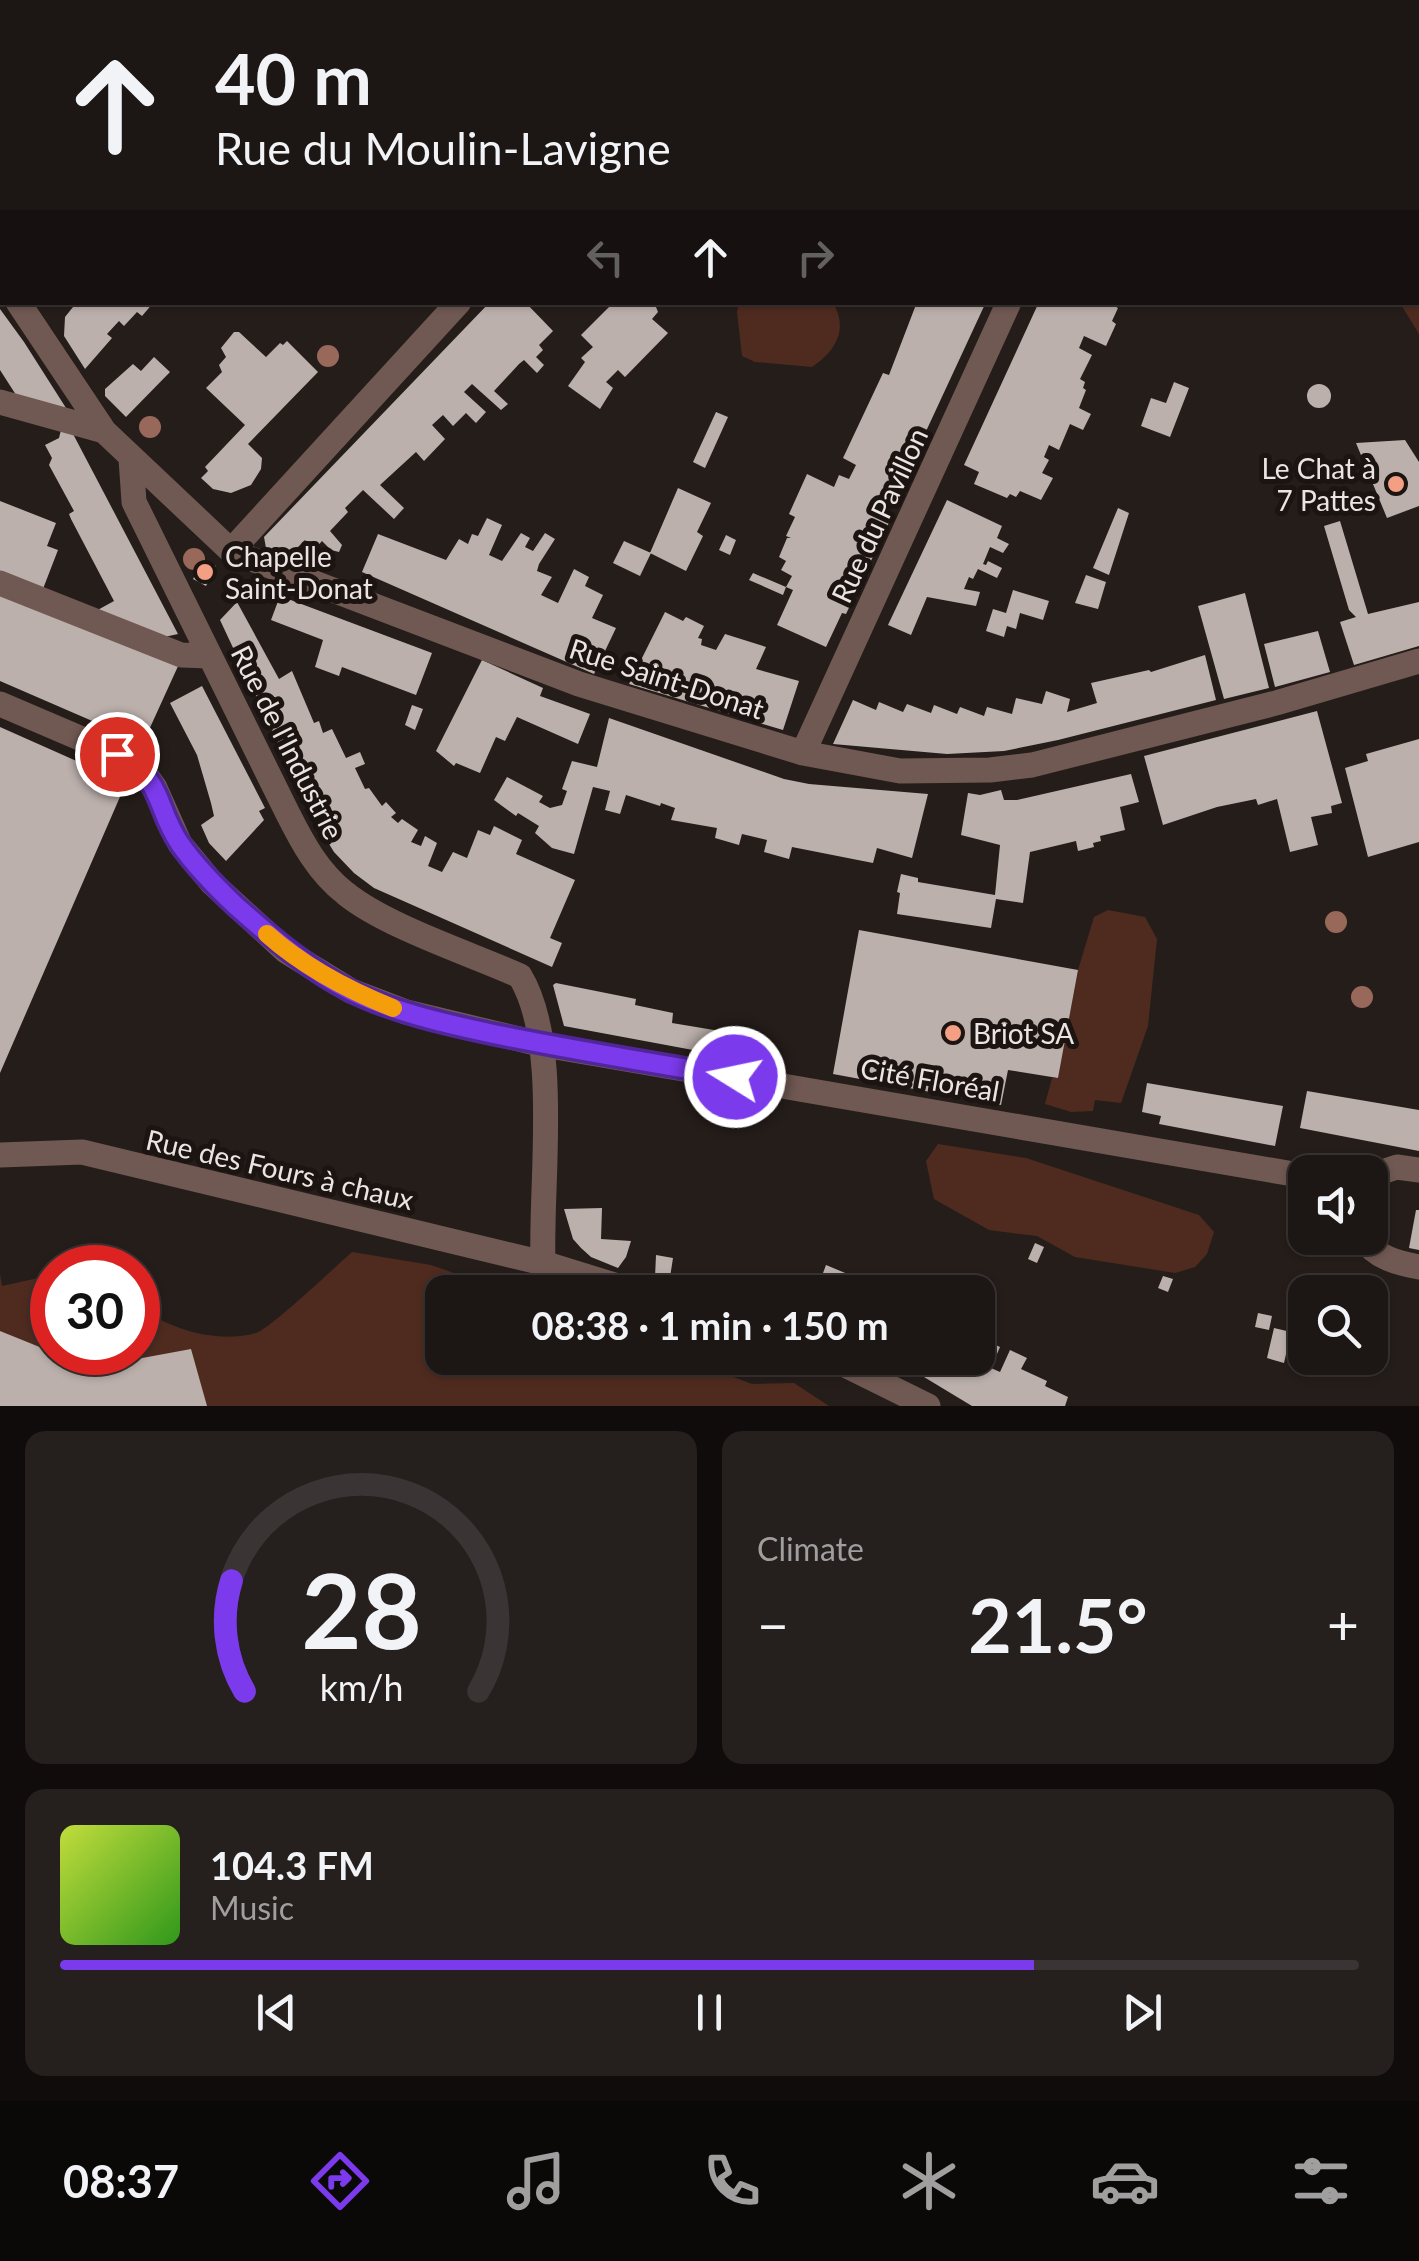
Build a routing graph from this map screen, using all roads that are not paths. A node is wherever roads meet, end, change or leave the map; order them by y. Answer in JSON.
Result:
{"nodes":[{"id":1,"x":456,"y":305,"type":"edge"},
{"id":2,"x":1008,"y":305,"type":"edge"},
{"id":3,"x":27,"y":306,"type":"edge"},
{"id":4,"x":0,"y":402,"type":"edge"},
{"id":5,"x":104,"y":431,"type":"junction"},
{"id":6,"x":131,"y":459,"type":"junction"},
{"id":7,"x":231,"y":551,"type":"junction"},
{"id":8,"x":0,"y":583,"type":"edge"},
{"id":9,"x":210,"y":656,"type":"junction"},
{"id":10,"x":1419,"y":661,"type":"edge"},
{"id":11,"x":0,"y":704,"type":"edge"},
{"id":12,"x":803,"y":752,"type":"junction"},
{"id":13,"x":544,"y":1044,"type":"junction"},
{"id":14,"x":0,"y":1156,"type":"edge"},
{"id":15,"x":1388,"y":1170,"type":"edge"},
{"id":16,"x":1419,"y":1170,"type":"edge"},
{"id":17,"x":1288,"y":1173,"type":"edge"},
{"id":18,"x":1383,"y":1255,"type":"edge"},
{"id":19,"x":543,"y":1263,"type":"junction"},
{"id":20,"x":1419,"y":1267,"type":"edge"},
{"id":21,"x":582,"y":1275,"type":"edge"},
{"id":22,"x":865,"y":1375,"type":"edge"},
{"id":23,"x":928,"y":1406,"type":"edge"}],
"edges":[{"from":1,"to":7,"type":"street"},
{"from":2,"to":12,"type":"street","name":"Rue du Pavillon"},
{"from":3,"to":5,"type":"street","name":"Rue Saint-Donat"},
{"from":4,"to":5,"type":"street"},
{"from":5,"to":6,"type":"street","name":"Rue Saint-Donat"},
{"from":6,"to":7,"type":"street","name":"Rue Saint-Donat"},
{"from":6,"to":9,"type":"street","name":"Rue de l'Industrie"},
{"from":7,"to":12,"type":"street","name":"Rue Saint-Donat"},
{"from":8,"to":9,"type":"street"},
{"from":9,"to":13,"type":"street","name":"Rue de l'Industrie"},
{"from":10,"to":12,"type":"street","name":"Rue Saint-Donat"},
{"from":11,"to":13,"type":"street","name":"Cité Floréal"},
{"from":13,"to":17,"type":"street","name":"Cité Floréal"},
{"from":13,"to":19,"type":"street","name":"Rue de l'Industrie"},
{"from":14,"to":19,"type":"street","name":"Rue des Fours à chaux"},
{"from":15,"to":16,"type":"street"},
{"from":18,"to":20,"type":"street"},
{"from":19,"to":21,"type":"street"},
{"from":22,"to":23,"type":"street"}]}
